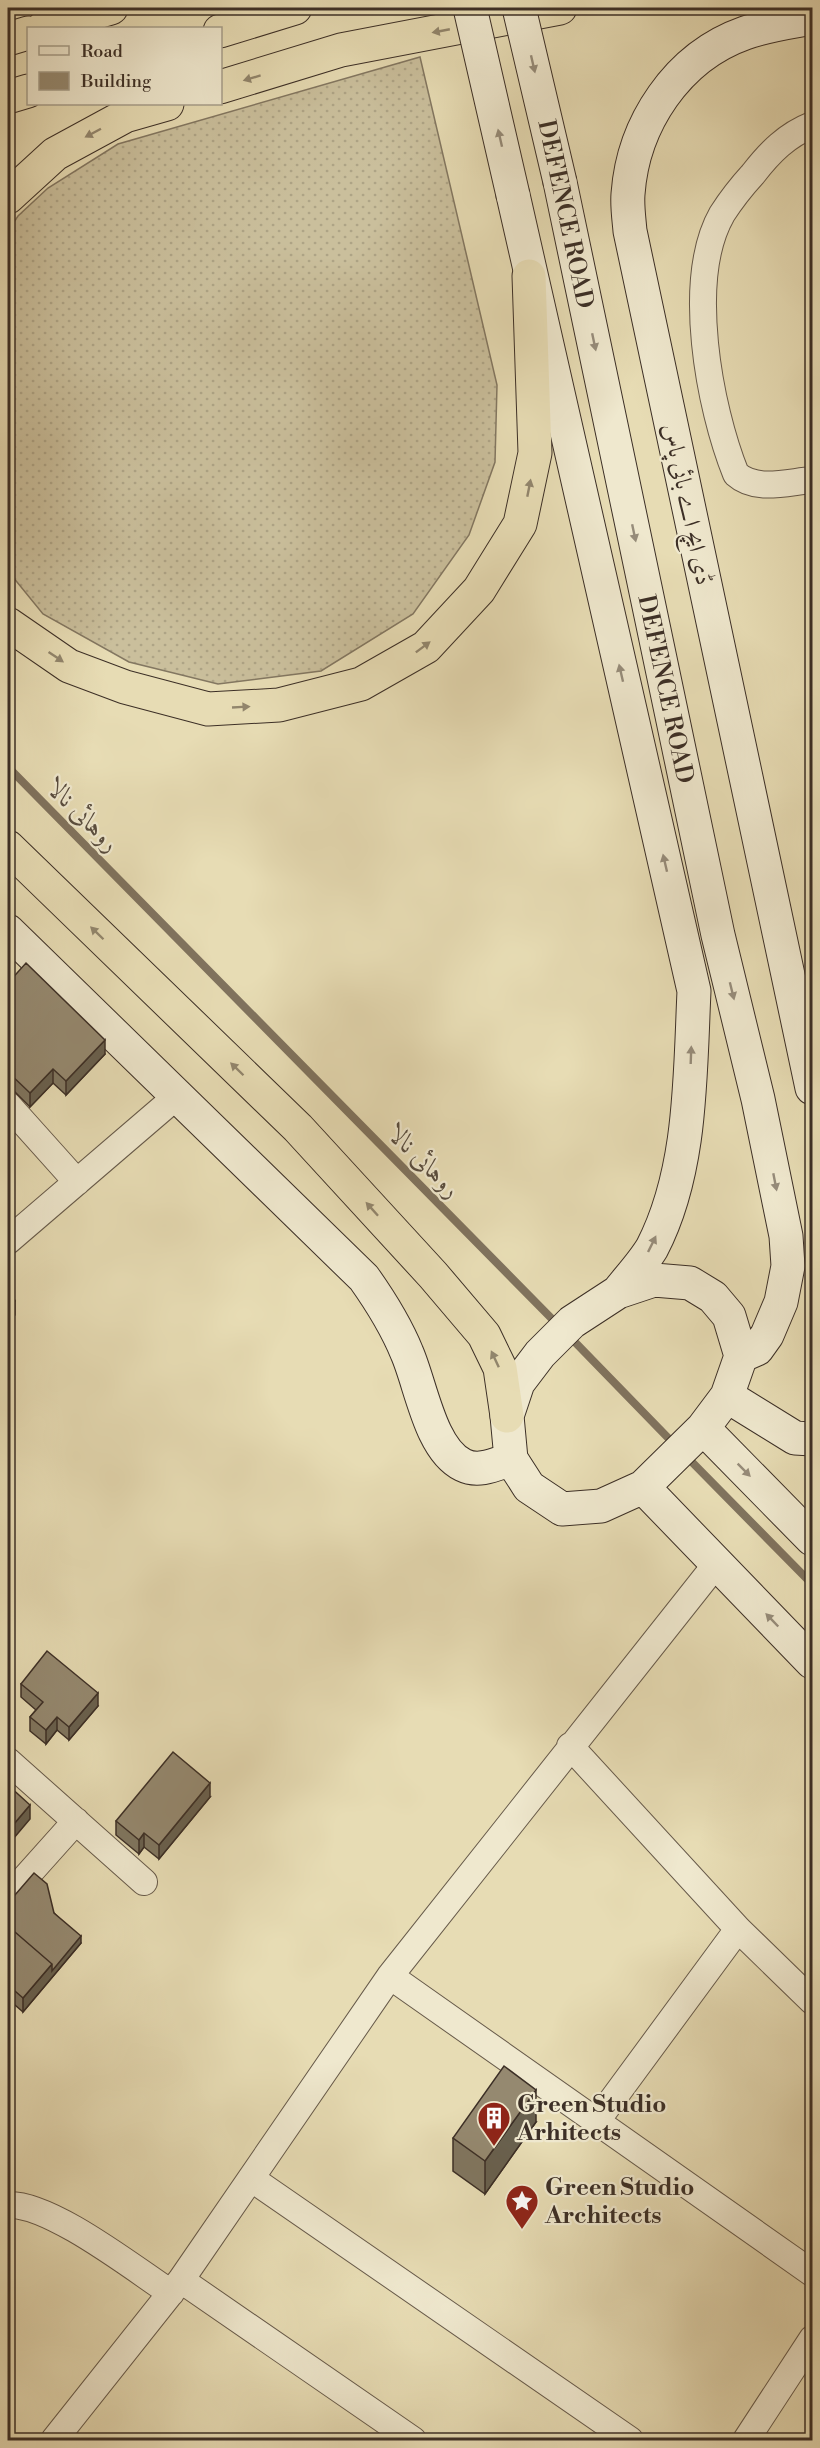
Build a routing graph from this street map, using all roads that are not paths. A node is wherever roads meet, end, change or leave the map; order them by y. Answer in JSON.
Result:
{"nodes":[{"id":1,"x":111,"y":8,"type":"edge"},
{"id":2,"x":295,"y":8,"type":"edge"},
{"id":3,"x":470,"y":8,"type":"edge"},
{"id":4,"x":519,"y":8,"type":"edge"},
{"id":5,"x":561,"y":8,"type":"edge"},
{"id":6,"x":813,"y":18,"type":"edge"},
{"id":7,"x":46,"y":27,"type":"edge"},
{"id":8,"x":222,"y":30,"type":"edge"},
{"id":9,"x":27,"y":33,"type":"edge"},
{"id":10,"x":8,"y":39,"type":"edge"},
{"id":11,"x":222,"y":86,"type":"edge"},
{"id":12,"x":27,"y":91,"type":"edge"},
{"id":13,"x":8,"y":97,"type":"edge"},
{"id":14,"x":164,"y":105,"type":"edge"},
{"id":15,"x":813,"y":125,"type":"edge"},
{"id":16,"x":8,"y":197,"type":"edge"},
{"id":17,"x":529,"y":276,"type":"junction"},
{"id":18,"x":813,"y":480,"type":"edge"},
{"id":19,"x":8,"y":624,"type":"edge"},
{"id":20,"x":8,"y":847,"type":"edge"},
{"id":21,"x":8,"y":931,"type":"edge"},
{"id":22,"x":813,"y":1088,"type":"edge"},
{"id":23,"x":177,"y":1096,"type":"junction"},
{"id":24,"x":8,"y":1105,"type":"edge"},
{"id":25,"x":77,"y":1182,"type":"junction"},
{"id":26,"x":8,"y":1241,"type":"edge"},
{"id":27,"x":618,"y":1292,"type":"junction"},
{"id":28,"x":741,"y":1356,"type":"junction"},
{"id":29,"x":727,"y":1396,"type":"junction"},
{"id":30,"x":507,"y":1416,"type":"junction"},
{"id":31,"x":703,"y":1428,"type":"junction"},
{"id":32,"x":813,"y":1439,"type":"edge"},
{"id":33,"x":511,"y":1459,"type":"junction"},
{"id":34,"x":643,"y":1487,"type":"junction"},
{"id":35,"x":813,"y":1539,"type":"edge"},
{"id":36,"x":717,"y":1563,"type":"junction"},
{"id":37,"x":813,"y":1662,"type":"edge"},
{"id":38,"x":570,"y":1746,"type":"junction"},
{"id":39,"x":8,"y":1761,"type":"edge"},
{"id":40,"x":76,"y":1821,"type":"junction"},
{"id":41,"x":144,"y":1882,"type":"dead end"},
{"id":42,"x":8,"y":1897,"type":"edge"},
{"id":43,"x":738,"y":1929,"type":"junction"},
{"id":44,"x":390,"y":1976,"type":"junction"},
{"id":45,"x":813,"y":2001,"type":"edge"},
{"id":46,"x":596,"y":2122,"type":"junction"},
{"id":47,"x":252,"y":2180,"type":"junction"},
{"id":48,"x":8,"y":2205,"type":"edge"},
{"id":49,"x":813,"y":2273,"type":"edge"},
{"id":50,"x":176,"y":2286,"type":"junction"},
{"id":51,"x":813,"y":2339,"type":"edge"},
{"id":52,"x":54,"y":2440,"type":"edge"},
{"id":53,"x":413,"y":2440,"type":"edge"},
{"id":54,"x":630,"y":2440,"type":"edge"},
{"id":55,"x":746,"y":2440,"type":"edge"}],
"edges":[{"from":1,"to":7,"type":"highway"},
{"from":2,"to":8,"type":"highway"},
{"from":17,"to":3,"type":"main road","name":"DEFENCE ROAD","one_way":true,"bridge":true},
{"from":4,"to":28,"type":"main road","name":"DEFENCE ROAD","one_way":true,"bridge":true},
{"from":5,"to":11,"type":"highway","one_way":true},
{"from":6,"to":22,"type":"main road","name":"ڈی ایچ اے بائی پاس"},
{"from":9,"to":10,"type":"highway"},
{"from":12,"to":13,"type":"highway"},
{"from":14,"to":16,"type":"highway","one_way":true},
{"from":15,"to":18,"type":"street"},
{"from":19,"to":17,"type":"highway","one_way":true},
{"from":27,"to":17,"type":"main road","name":"DEFENCE ROAD","one_way":true},
{"from":30,"to":20,"type":"highway","one_way":true},
{"from":21,"to":23,"type":"main road"},
{"from":23,"to":25,"type":"street"},
{"from":23,"to":33,"type":"main road"},
{"from":24,"to":25,"type":"street"},
{"from":25,"to":26,"type":"street"},
{"from":27,"to":28,"type":"main road"},
{"from":27,"to":30,"type":"main road"},
{"from":28,"to":29,"type":"main road"},
{"from":29,"to":31,"type":"main road"},
{"from":29,"to":32,"type":"main road"},
{"from":30,"to":33,"type":"main road"},
{"from":31,"to":34,"type":"main road"},
{"from":31,"to":35,"type":"main road","one_way":true},
{"from":33,"to":34,"type":"main road"},
{"from":34,"to":36,"type":"main road"},
{"from":37,"to":36,"type":"main road","one_way":true},
{"from":36,"to":38,"type":"street"},
{"from":38,"to":43,"type":"street"},
{"from":38,"to":44,"type":"street"},
{"from":39,"to":40,"type":"street"},
{"from":40,"to":41,"type":"street"},
{"from":40,"to":42,"type":"street"},
{"from":43,"to":45,"type":"street"},
{"from":43,"to":46,"type":"street"},
{"from":44,"to":46,"type":"street"},
{"from":44,"to":47,"type":"street"},
{"from":46,"to":49,"type":"street"},
{"from":47,"to":50,"type":"street"},
{"from":47,"to":54,"type":"street"},
{"from":48,"to":50,"type":"street"},
{"from":50,"to":52,"type":"street"},
{"from":50,"to":53,"type":"street"},
{"from":51,"to":55,"type":"street"}]}
